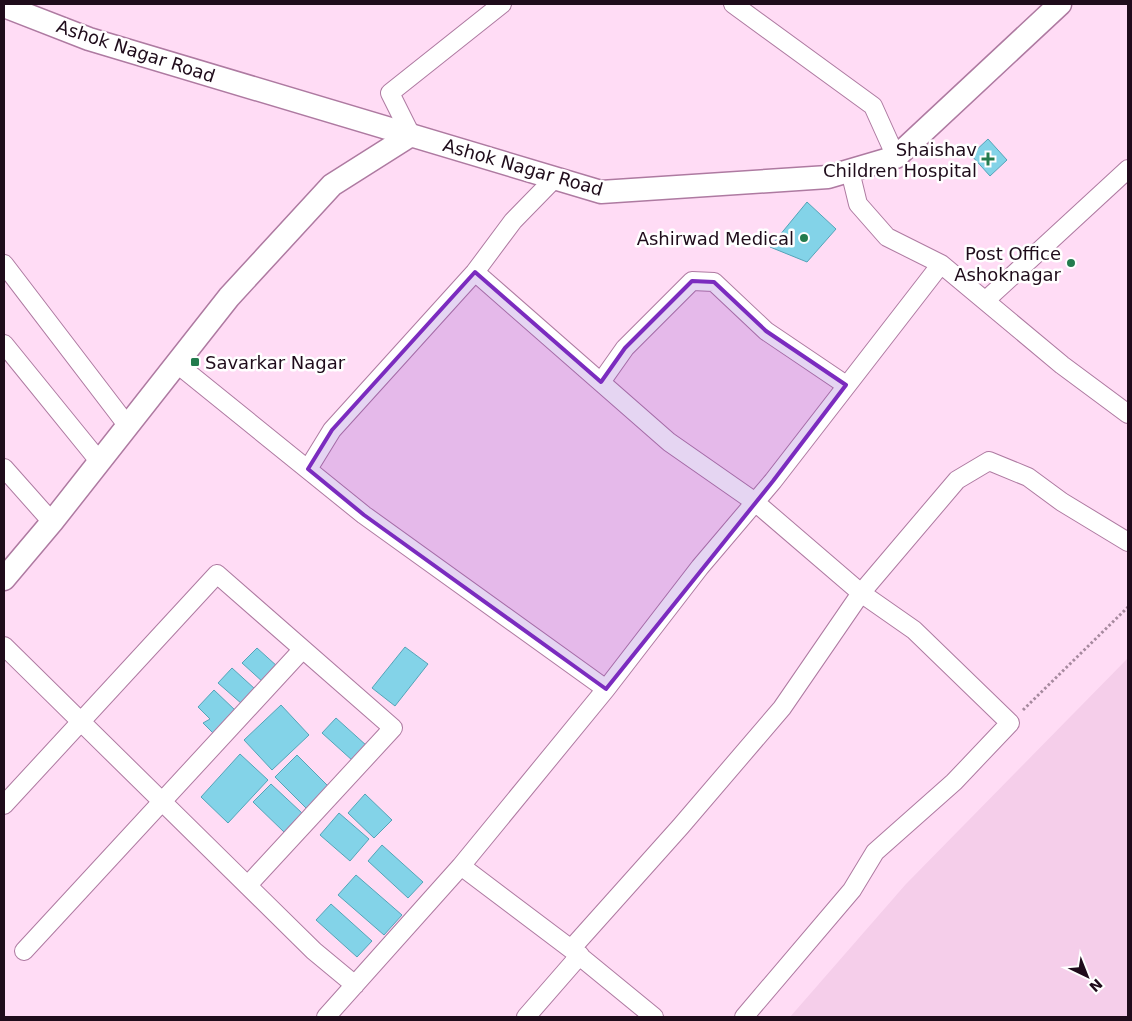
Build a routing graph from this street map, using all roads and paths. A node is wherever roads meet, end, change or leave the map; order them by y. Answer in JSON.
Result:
{"nodes":[{"id":1,"x":502,"y":4,"type":"edge"},
{"id":2,"x":733,"y":4,"type":"edge"},
{"id":3,"x":1060,"y":4,"type":"edge"},
{"id":4,"x":4,"y":6,"type":"edge"},
{"id":5,"x":412,"y":135,"type":"junction"},
{"id":6,"x":896,"y":157,"type":"junction"},
{"id":7,"x":1128,"y":169,"type":"edge"},
{"id":8,"x":850,"y":171,"type":"junction"},
{"id":9,"x":554,"y":178,"type":"junction"},
{"id":10,"x":4,"y":264,"type":"edge"},
{"id":11,"x":941,"y":264,"type":"junction"},
{"id":12,"x":476,"y":272,"type":"junction"},
{"id":13,"x":986,"y":300,"type":"junction"},
{"id":14,"x":4,"y":344,"type":"edge"},
{"id":15,"x":176,"y":363,"type":"junction"},
{"id":16,"x":601,"y":382,"type":"junction"},
{"id":17,"x":846,"y":385,"type":"junction"},
{"id":18,"x":1128,"y":414,"type":"edge"},
{"id":19,"x":127,"y":425,"type":"junction"},
{"id":20,"x":99,"y":461,"type":"junction"},
{"id":21,"x":4,"y":468,"type":"edge"},
{"id":22,"x":308,"y":469,"type":"junction"},
{"id":23,"x":755,"y":502,"type":"junction"},
{"id":24,"x":52,"y":522,"type":"junction"},
{"id":25,"x":1128,"y":542,"type":"edge"},
{"id":26,"x":4,"y":579,"type":"edge"},
{"id":27,"x":861,"y":594,"type":"junction"},
{"id":28,"x":1128,"y":607,"type":"edge"},
{"id":29,"x":4,"y":646,"type":"edge"},
{"id":30,"x":302,"y":650,"type":"junction"},
{"id":31,"x":606,"y":689,"type":"junction"},
{"id":32,"x":82,"y":723,"type":"junction"},
{"id":33,"x":1010,"y":723,"type":"junction"},
{"id":34,"x":162,"y":801,"type":"junction"},
{"id":35,"x":4,"y":805,"type":"edge"},
{"id":36,"x":461,"y":866,"type":"junction"},
{"id":37,"x":248,"y":885,"type":"junction"},
{"id":38,"x":24,"y":951,"type":"dead end"},
{"id":39,"x":575,"y":952,"type":"junction"},
{"id":40,"x":355,"y":985,"type":"junction"},
{"id":41,"x":326,"y":1017,"type":"edge"},
{"id":42,"x":526,"y":1017,"type":"edge"},
{"id":43,"x":654,"y":1017,"type":"edge"},
{"id":44,"x":744,"y":1017,"type":"edge"}],
"edges":[{"from":1,"to":5,"type":"street"},
{"from":2,"to":6,"type":"street"},
{"from":3,"to":6,"type":"street","name":"Ashok Nagar Road"},
{"from":4,"to":5,"type":"street","name":"Ashok Nagar Road"},
{"from":5,"to":9,"type":"street","name":"Ashok Nagar Road"},
{"from":5,"to":15,"type":"street"},
{"from":6,"to":8,"type":"street","name":"Ashok Nagar Road"},
{"from":7,"to":13,"type":"street"},
{"from":8,"to":9,"type":"street","name":"Ashok Nagar Road"},
{"from":8,"to":11,"type":"street"},
{"from":9,"to":12,"type":"street"},
{"from":10,"to":19,"type":"street"},
{"from":11,"to":13,"type":"street"},
{"from":11,"to":17,"type":"street"},
{"from":12,"to":16,"type":"street"},
{"from":12,"to":22,"type":"street"},
{"from":13,"to":18,"type":"street"},
{"from":14,"to":20,"type":"street"},
{"from":15,"to":19,"type":"street"},
{"from":15,"to":22,"type":"street"},
{"from":16,"to":17,"type":"street"},
{"from":16,"to":23,"type":"street"},
{"from":17,"to":23,"type":"street"},
{"from":19,"to":20,"type":"street"},
{"from":20,"to":24,"type":"street"},
{"from":21,"to":24,"type":"street"},
{"from":22,"to":31,"type":"street"},
{"from":23,"to":27,"type":"street"},
{"from":23,"to":31,"type":"street"},
{"from":24,"to":26,"type":"street"},
{"from":25,"to":27,"type":"street"},
{"from":27,"to":33,"type":"street"},
{"from":27,"to":39,"type":"street"},
{"from":28,"to":33,"type":"path"},
{"from":29,"to":32,"type":"street"},
{"from":30,"to":32,"type":"street"},
{"from":30,"to":34,"type":"street"},
{"from":30,"to":37,"type":"street"},
{"from":31,"to":36,"type":"street"},
{"from":32,"to":34,"type":"street"},
{"from":32,"to":35,"type":"street"},
{"from":33,"to":44,"type":"street"},
{"from":34,"to":37,"type":"street"},
{"from":34,"to":38,"type":"street"},
{"from":36,"to":39,"type":"street"},
{"from":36,"to":40,"type":"street"},
{"from":37,"to":40,"type":"street"},
{"from":39,"to":42,"type":"street"},
{"from":39,"to":43,"type":"street"},
{"from":40,"to":41,"type":"street"}]}
